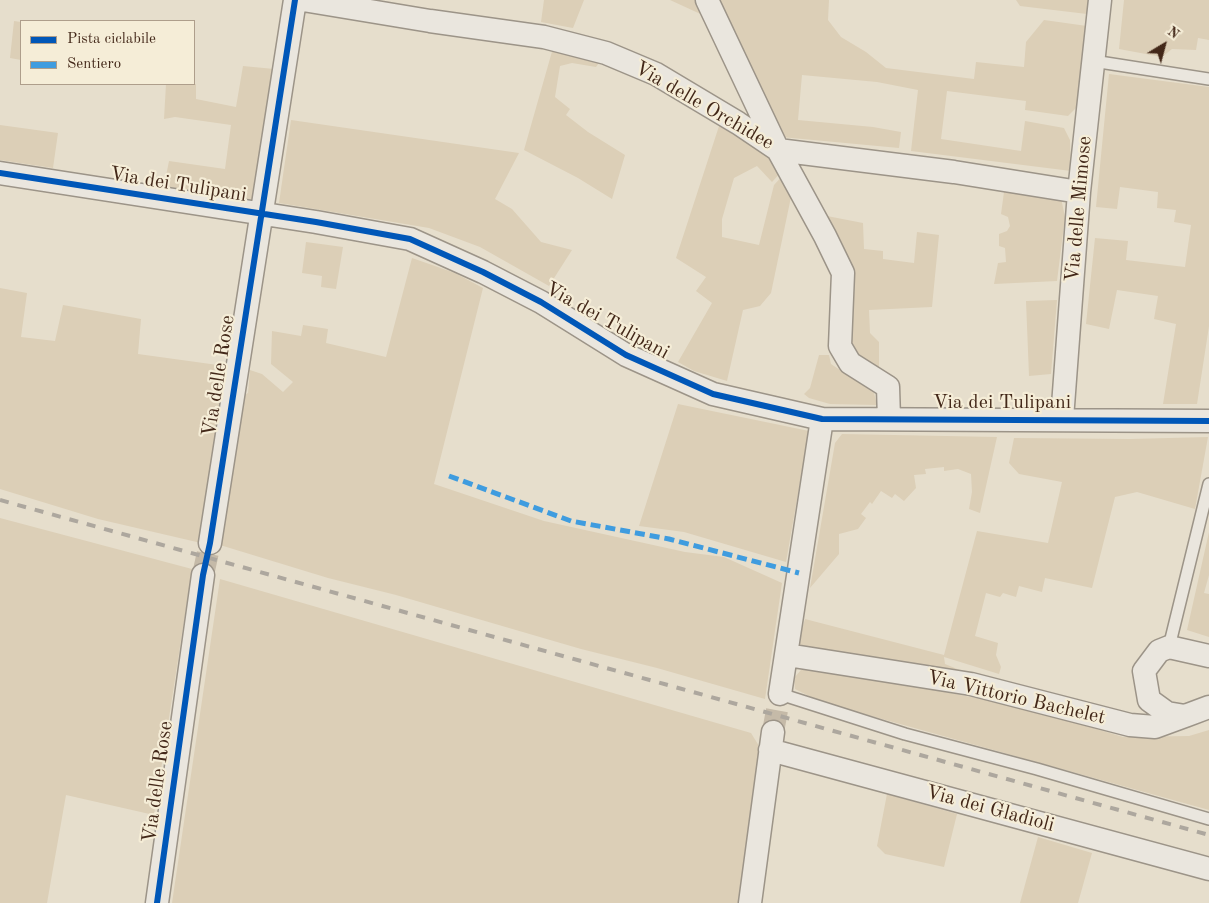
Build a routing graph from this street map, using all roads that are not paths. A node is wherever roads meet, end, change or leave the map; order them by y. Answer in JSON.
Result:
{"nodes":[{"id":1,"x":295,"y":0,"type":"edge"},
{"id":2,"x":303,"y":0,"type":"edge"},
{"id":3,"x":707,"y":0,"type":"edge"},
{"id":4,"x":1100,"y":0,"type":"edge"},
{"id":5,"x":1093,"y":61,"type":"junction"},
{"id":6,"x":1209,"y":78,"type":"edge"},
{"id":7,"x":778,"y":150,"type":"junction"},
{"id":8,"x":0,"y":173,"type":"edge"},
{"id":9,"x":1079,"y":192,"type":"junction"},
{"id":10,"x":261,"y":214,"type":"junction"},
{"id":11,"x":822,"y":419,"type":"junction"},
{"id":12,"x":888,"y":419,"type":"junction"},
{"id":13,"x":1062,"y":419,"type":"junction"},
{"id":14,"x":1209,"y":421,"type":"edge"},
{"id":15,"x":1209,"y":484,"type":"edge"},
{"id":16,"x":210,"y":543,"type":"tunnel mouth"},
{"id":17,"x":203,"y":576,"type":"tunnel mouth"},
{"id":18,"x":1169,"y":646,"type":"junction"},
{"id":19,"x":787,"y":655,"type":"junction"},
{"id":20,"x":1209,"y":656,"type":"edge"},
{"id":21,"x":780,"y":694,"type":"joint"},
{"id":22,"x":1209,"y":707,"type":"edge"},
{"id":23,"x":1185,"y":716,"type":"junction"},
{"id":24,"x":1209,"y":819,"type":"edge"},
{"id":25,"x":1209,"y":869,"type":"edge"},
{"id":26,"x":157,"y":903,"type":"edge"},
{"id":27,"x":750,"y":903,"type":"edge"}],
"edges":[{"from":1,"to":10,"type":"street","name":"Via delle Rose"},
{"from":2,"to":7,"type":"street","name":"Via delle Orchidee"},
{"from":3,"to":7,"type":"street"},
{"from":4,"to":5,"type":"street","name":"Via delle Mimose"},
{"from":5,"to":6,"type":"lane"},
{"from":5,"to":9,"type":"street","name":"Via delle Mimose"},
{"from":7,"to":9,"type":"street","name":"Via delle Orchidee"},
{"from":7,"to":12,"type":"street"},
{"from":8,"to":10,"type":"street","name":"Via dei Tulipani"},
{"from":9,"to":13,"type":"street","name":"Via delle Mimose"},
{"from":10,"to":11,"type":"street","name":"Via dei Tulipani"},
{"from":10,"to":16,"type":"street","name":"Via delle Rose"},
{"from":11,"to":12,"type":"street","name":"Via dei Tulipani"},
{"from":11,"to":19,"type":"street"},
{"from":12,"to":13,"type":"street","name":"Via dei Tulipani"},
{"from":13,"to":14,"type":"street","name":"Via dei Tulipani"},
{"from":15,"to":18,"type":"lane"},
{"from":17,"to":26,"type":"street","name":"Via delle Rose"},
{"from":18,"to":20,"type":"street"},
{"from":18,"to":23,"type":"street"},
{"from":19,"to":21,"type":"street"},
{"from":19,"to":23,"type":"street","name":"Via Vittorio Bachelet"},
{"from":21,"to":24,"type":"lane"},
{"from":22,"to":23,"type":"street","name":"Via Vittorio Bachelet"},
{"from":25,"to":27,"type":"street","name":"Via dei Gladioli"}]}
